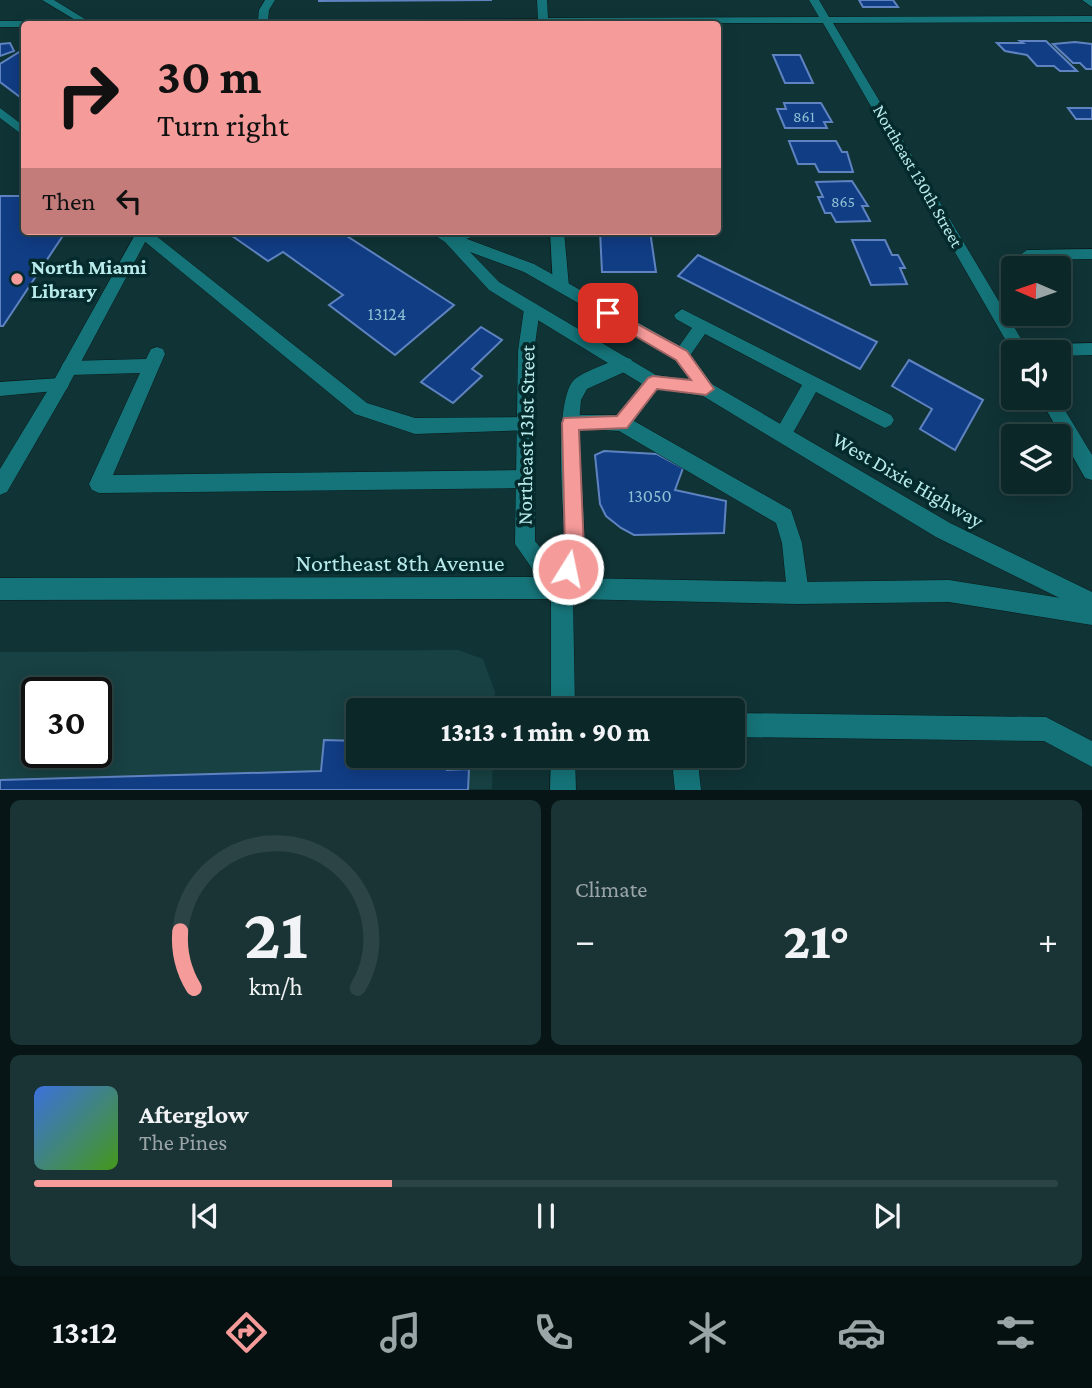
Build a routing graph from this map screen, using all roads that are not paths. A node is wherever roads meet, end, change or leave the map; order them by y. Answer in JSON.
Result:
{"nodes":[{"id":1,"x":47,"y":0,"type":"edge"},
{"id":2,"x":270,"y":0,"type":"edge"},
{"id":3,"x":542,"y":0,"type":"edge"},
{"id":4,"x":814,"y":0,"type":"edge"},
{"id":5,"x":1087,"y":0,"type":"edge"},
{"id":6,"x":1092,"y":4,"type":"edge"},
{"id":7,"x":1092,"y":19,"type":"edge"},
{"id":8,"x":83,"y":21,"type":"edge"},
{"id":9,"x":263,"y":21,"type":"edge"},
{"id":10,"x":543,"y":21,"type":"edge"},
{"id":11,"x":827,"y":22,"type":"junction"},
{"id":12,"x":721,"y":23,"type":"edge"},
{"id":13,"x":0,"y":24,"type":"edge"},
{"id":14,"x":21,"y":24,"type":"edge"},
{"id":15,"x":0,"y":112,"type":"edge"},
{"id":16,"x":21,"y":130,"type":"edge"},
{"id":17,"x":142,"y":235,"type":"edge"},
{"id":18,"x":148,"y":235,"type":"edge"},
{"id":19,"x":442,"y":235,"type":"edge"},
{"id":20,"x":557,"y":235,"type":"edge"},
{"id":21,"x":1092,"y":254,"type":"edge"},
{"id":22,"x":1027,"y":255,"type":"dead end"},
{"id":23,"x":561,"y":287,"type":"junction"},
{"id":24,"x":532,"y":309,"type":"junction"},
{"id":25,"x":682,"y":314,"type":"dead end"},
{"id":26,"x":703,"y":325,"type":"junction"},
{"id":27,"x":1015,"y":340,"type":"edge"},
{"id":28,"x":1092,"y":349,"type":"edge"},
{"id":29,"x":1071,"y":350,"type":"edge"},
{"id":30,"x":681,"y":355,"type":"junction"},
{"id":31,"x":625,"y":365,"type":"junction"},
{"id":32,"x":69,"y":368,"type":"junction"},
{"id":33,"x":653,"y":382,"type":"junction"},
{"id":34,"x":812,"y":383,"type":"junction"},
{"id":35,"x":60,"y":385,"type":"junction"},
{"id":36,"x":0,"y":389,"type":"edge"},
{"id":37,"x":706,"y":389,"type":"junction"},
{"id":38,"x":1056,"y":410,"type":"edge"},
{"id":39,"x":885,"y":420,"type":"dead end"},
{"id":40,"x":570,"y":423,"type":"junction"},
{"id":41,"x":622,"y":423,"type":"junction"},
{"id":42,"x":525,"y":425,"type":"junction"},
{"id":43,"x":783,"y":434,"type":"junction"},
{"id":44,"x":1092,"y":472,"type":"edge"},
{"id":45,"x":525,"y":479,"type":"junction"},
{"id":46,"x":0,"y":486,"type":"edge"},
{"id":47,"x":0,"y":589,"type":"edge"},
{"id":48,"x":562,"y":590,"type":"junction"},
{"id":49,"x":798,"y":593,"type":"junction"},
{"id":50,"x":1092,"y":603,"type":"edge"},
{"id":51,"x":1092,"y":614,"type":"edge"},
{"id":52,"x":563,"y":698,"type":"edge"},
{"id":53,"x":745,"y":725,"type":"edge"},
{"id":54,"x":1092,"y":755,"type":"edge"},
{"id":55,"x":563,"y":768,"type":"edge"},
{"id":56,"x":687,"y":768,"type":"edge"},
{"id":57,"x":563,"y":789,"type":"edge"},
{"id":58,"x":688,"y":789,"type":"edge"}],
"edges":[{"from":1,"to":8,"type":"street"},
{"from":2,"to":9,"type":"street"},
{"from":3,"to":10,"type":"street"},
{"from":4,"to":11,"type":"street","name":"Northeast 130th Street"},
{"from":5,"to":6,"type":"street"},
{"from":7,"to":11,"type":"street"},
{"from":11,"to":12,"type":"street"},
{"from":11,"to":27,"type":"street","name":"Northeast 130th Street"},
{"from":13,"to":14,"type":"street"},
{"from":15,"to":16,"type":"street"},
{"from":17,"to":32,"type":"street"},
{"from":18,"to":42,"type":"street"},
{"from":19,"to":23,"type":"street","name":"West Dixie Highway"},
{"from":19,"to":24,"type":"street","name":"West Dixie Highway"},
{"from":20,"to":23,"type":"street"},
{"from":21,"to":22,"type":"street"},
{"from":23,"to":30,"type":"street","name":"West Dixie Highway"},
{"from":24,"to":31,"type":"street","name":"West Dixie Highway"},
{"from":24,"to":42,"type":"street","name":"Northeast 131st Street"},
{"from":25,"to":26,"type":"street"},
{"from":26,"to":30,"type":"street"},
{"from":26,"to":34,"type":"street"},
{"from":28,"to":29,"type":"street"},
{"from":30,"to":37,"type":"street","name":"West Dixie Highway"},
{"from":31,"to":33,"type":"street","name":"West Dixie Highway"},
{"from":31,"to":40,"type":"street","name":"Northeast 131st Street"},
{"from":32,"to":35,"type":"street"},
{"from":32,"to":45,"type":"street"},
{"from":33,"to":37,"type":"street","name":"West Dixie Highway"},
{"from":33,"to":41,"type":"street"},
{"from":34,"to":39,"type":"street"},
{"from":34,"to":43,"type":"street"},
{"from":35,"to":36,"type":"street"},
{"from":35,"to":46,"type":"street"},
{"from":37,"to":43,"type":"street","name":"West Dixie Highway"},
{"from":38,"to":44,"type":"street"},
{"from":40,"to":41,"type":"street"},
{"from":40,"to":48,"type":"street","name":"Northeast 131st Street"},
{"from":41,"to":49,"type":"street"},
{"from":42,"to":45,"type":"street","name":"Northeast 131st Street"},
{"from":43,"to":50,"type":"street","name":"West Dixie Highway"},
{"from":45,"to":48,"type":"street","name":"Northeast 131st Street"},
{"from":47,"to":48,"type":"street","name":"Northeast 8th Avenue"},
{"from":48,"to":49,"type":"street","name":"Northeast 8th Avenue"},
{"from":48,"to":52,"type":"street","name":"Northeast 131st Street"},
{"from":49,"to":51,"type":"street","name":"Northeast 8th Avenue"},
{"from":53,"to":54,"type":"street"},
{"from":55,"to":57,"type":"street"},
{"from":56,"to":58,"type":"street"}]}
